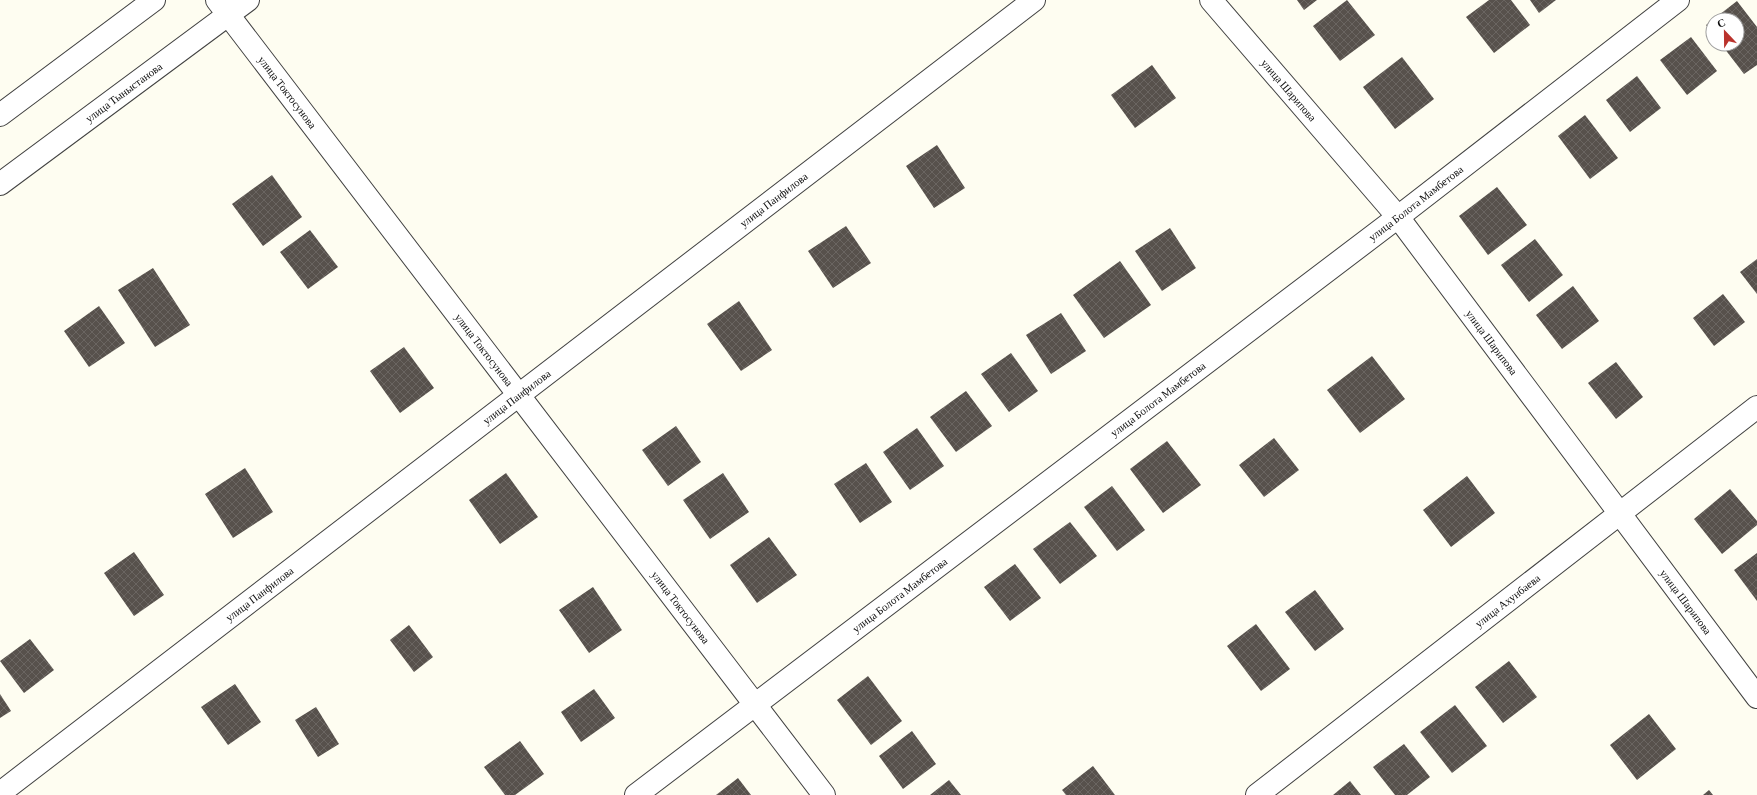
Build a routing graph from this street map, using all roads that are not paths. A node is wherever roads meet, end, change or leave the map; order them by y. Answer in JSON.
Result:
{"nodes":[{"id":1,"x":154,"y":0,"type":"edge"},
{"id":2,"x":248,"y":0,"type":"edge"},
{"id":3,"x":1034,"y":0,"type":"edge"},
{"id":4,"x":1211,"y":0,"type":"edge"},
{"id":5,"x":1678,"y":0,"type":"edge"},
{"id":6,"x":223,"y":7,"type":"edge"},
{"id":7,"x":0,"y":115,"type":"edge"},
{"id":8,"x":0,"y":184,"type":"edge"},
{"id":9,"x":1398,"y":217,"type":"junction"},
{"id":10,"x":519,"y":395,"type":"junction"},
{"id":11,"x":1757,"y":407,"type":"edge"},
{"id":12,"x":1620,"y":513,"type":"junction"},
{"id":13,"x":1757,"y":697,"type":"edge"},
{"id":14,"x":754,"y":704,"type":"junction"},
{"id":15,"x":0,"y":793,"type":"edge"},
{"id":16,"x":636,"y":795,"type":"edge"},
{"id":17,"x":824,"y":795,"type":"edge"},
{"id":18,"x":1257,"y":795,"type":"edge"}],
"edges":[{"from":1,"to":7,"type":"street"},
{"from":2,"to":6,"type":"street","name":"улица Тыныстанова"},
{"from":3,"to":10,"type":"street","name":"улица Панфилова"},
{"from":4,"to":9,"type":"street","name":"улица Шарипова"},
{"from":5,"to":9,"type":"street","name":"улица Болота Мамбетова"},
{"from":6,"to":8,"type":"street","name":"улица Тыныстанова"},
{"from":6,"to":10,"type":"street","name":"улица Токтосунова"},
{"from":9,"to":12,"type":"street","name":"улица Шарипова"},
{"from":9,"to":14,"type":"street","name":"улица Болота Мамбетова"},
{"from":10,"to":14,"type":"street","name":"улица Токтосунова"},
{"from":10,"to":15,"type":"street","name":"улица Панфилова"},
{"from":11,"to":12,"type":"street","name":"улица Ахунбаева"},
{"from":12,"to":13,"type":"street","name":"улица Шарипова"},
{"from":12,"to":18,"type":"street","name":"улица Ахунбаева"},
{"from":14,"to":16,"type":"street","name":"улица Болота Мамбетова"},
{"from":14,"to":17,"type":"street","name":"улица Токтосунова"}]}
